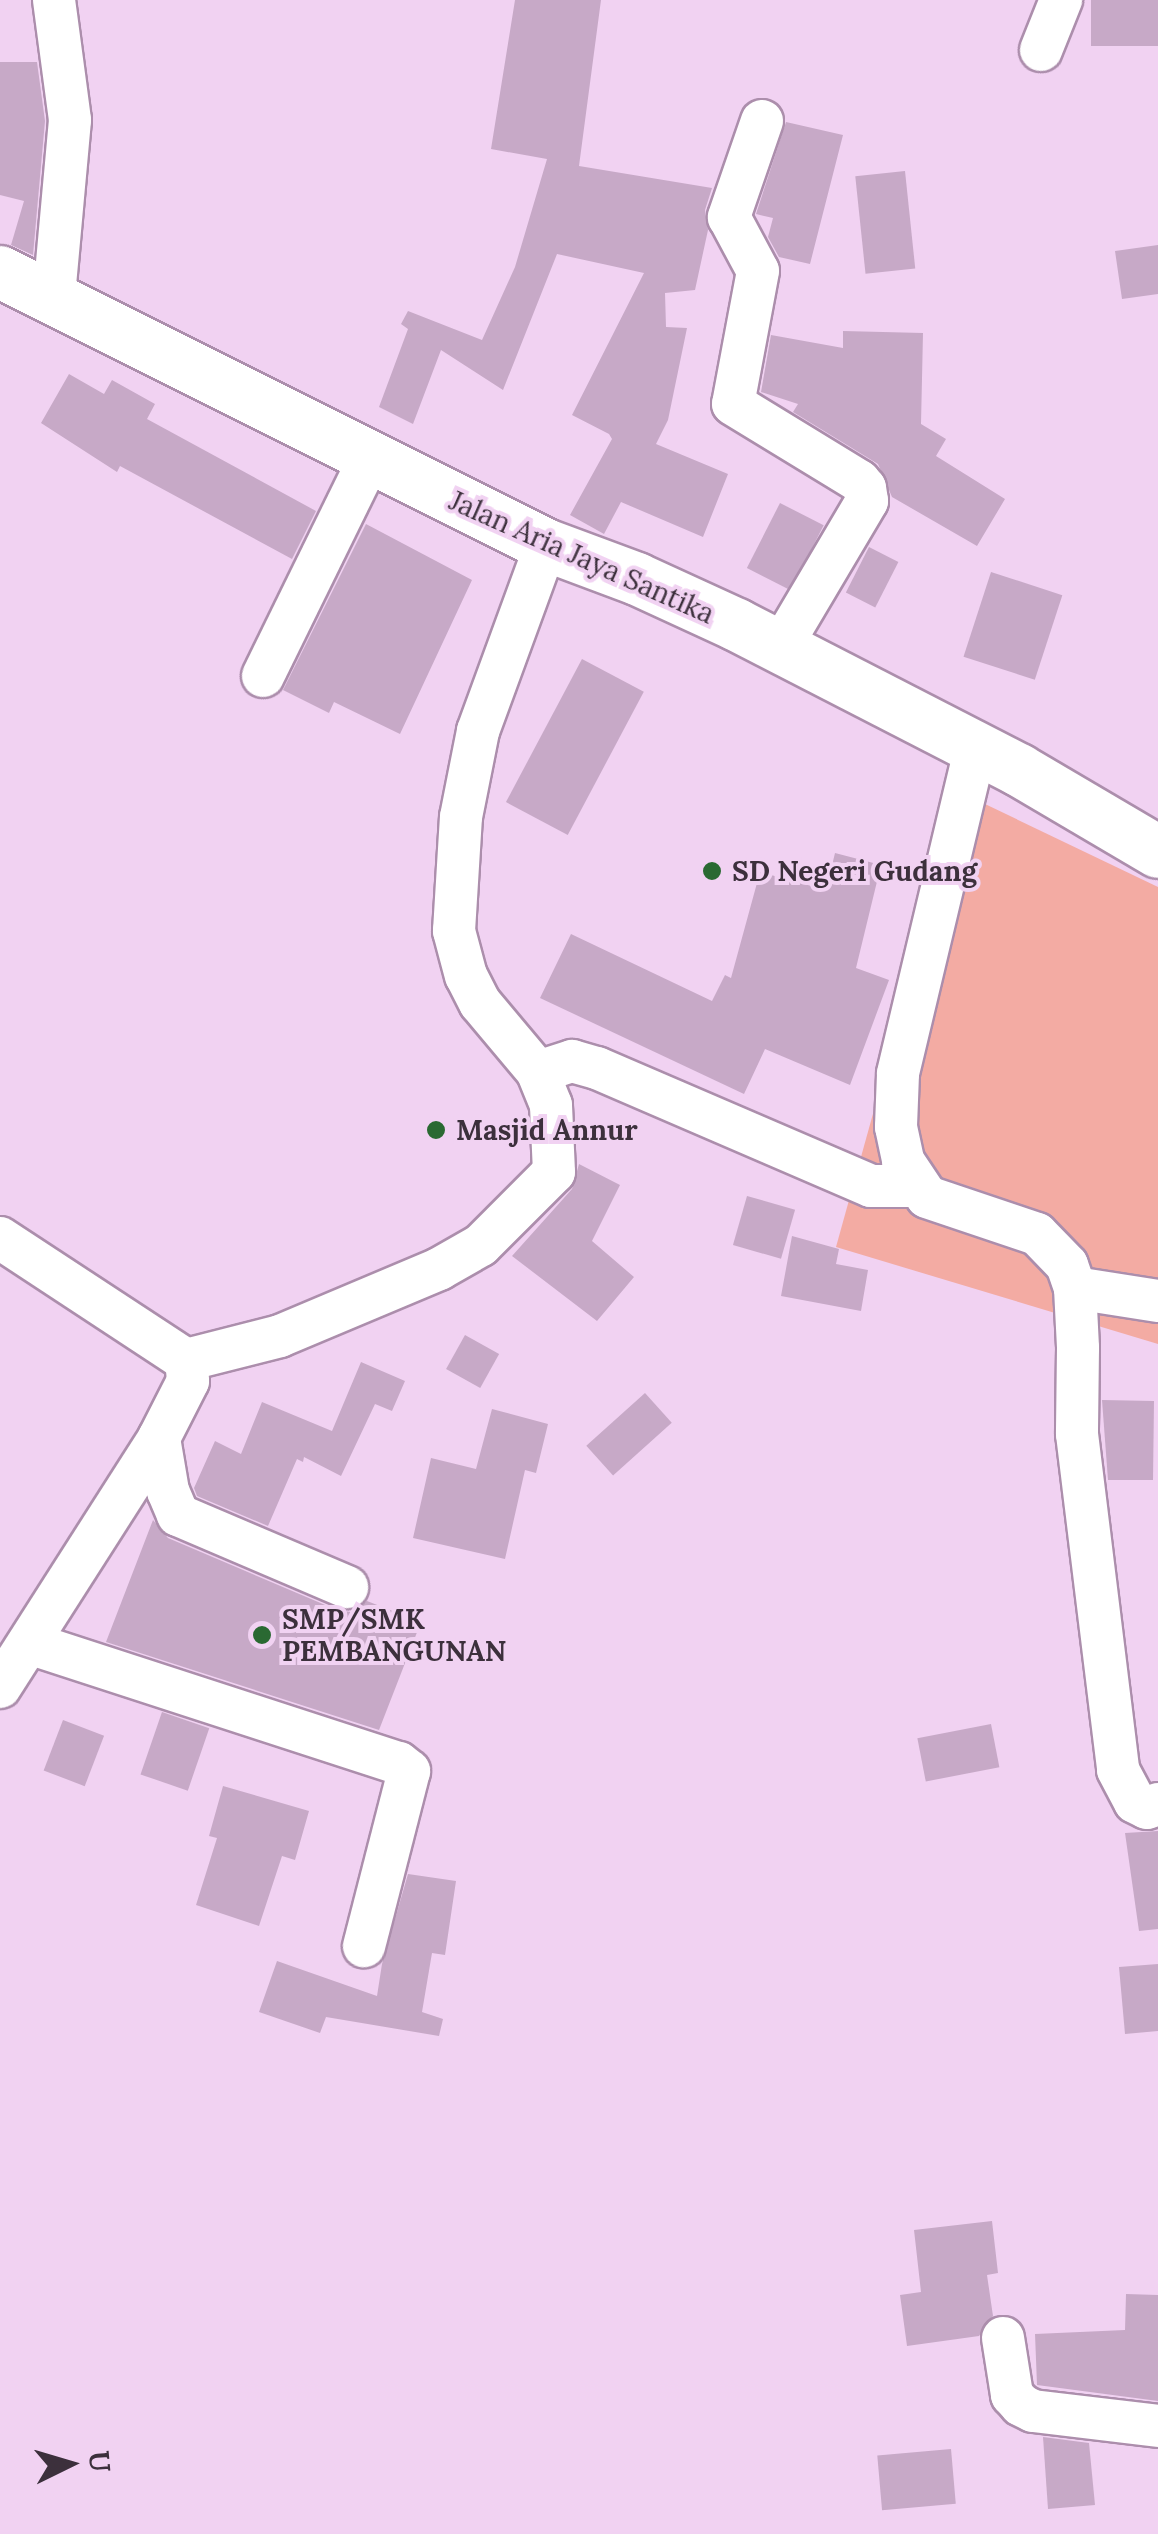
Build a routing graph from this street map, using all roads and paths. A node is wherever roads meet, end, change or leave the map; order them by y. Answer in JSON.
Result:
{"nodes":[{"id":1,"x":54,"y":0,"type":"edge"},
{"id":2,"x":1060,"y":0,"type":"edge"},
{"id":3,"x":1041,"y":50,"type":"dead end"},
{"id":4,"x":762,"y":121,"type":"dead end"},
{"id":5,"x":0,"y":272,"type":"edge"},
{"id":6,"x":54,"y":296,"type":"junction"},
{"id":7,"x":369,"y":460,"type":"junction"},
{"id":8,"x":546,"y":545,"type":"junction"},
{"id":9,"x":779,"y":650,"type":"junction"},
{"id":10,"x":263,"y":676,"type":"dead end"},
{"id":11,"x":975,"y":750,"type":"junction"},
{"id":12,"x":1158,"y":852,"type":"edge"},
{"id":13,"x":538,"y":1072,"type":"junction"},
{"id":14,"x":916,"y":1186,"type":"junction"},
{"id":15,"x":0,"y":1238,"type":"edge"},
{"id":16,"x":1074,"y":1288,"type":"junction"},
{"id":17,"x":1158,"y":1301,"type":"edge"},
{"id":18,"x":186,"y":1360,"type":"junction"},
{"id":19,"x":159,"y":1438,"type":"junction"},
{"id":20,"x":347,"y":1587,"type":"dead end"},
{"id":21,"x":29,"y":1643,"type":"junction"},
{"id":22,"x":0,"y":1687,"type":"edge"},
{"id":23,"x":1158,"y":1804,"type":"edge"},
{"id":24,"x":364,"y":1946,"type":"dead end"},
{"id":25,"x":1004,"y":2338,"type":"dead end"},
{"id":26,"x":1158,"y":2426,"type":"edge"}],
"edges":[{"from":1,"to":6,"type":"street"},
{"from":2,"to":3,"type":"street"},
{"from":4,"to":9,"type":"street"},
{"from":5,"to":6,"type":"street","name":"Jalan Aria Jaya Santika"},
{"from":6,"to":7,"type":"street","name":"Jalan Aria Jaya Santika"},
{"from":7,"to":8,"type":"street","name":"Jalan Aria Jaya Santika"},
{"from":7,"to":10,"type":"street"},
{"from":8,"to":9,"type":"street","name":"Jalan Aria Jaya Santika"},
{"from":8,"to":13,"type":"street"},
{"from":9,"to":11,"type":"street","name":"Jalan Aria Jaya Santika"},
{"from":11,"to":12,"type":"street","name":"Jalan Aria Jaya Santika"},
{"from":11,"to":14,"type":"street"},
{"from":13,"to":14,"type":"street"},
{"from":13,"to":18,"type":"street"},
{"from":14,"to":16,"type":"street"},
{"from":15,"to":18,"type":"street"},
{"from":16,"to":17,"type":"street"},
{"from":16,"to":23,"type":"street"},
{"from":18,"to":19,"type":"street"},
{"from":19,"to":20,"type":"street"},
{"from":19,"to":21,"type":"street"},
{"from":21,"to":22,"type":"street"},
{"from":21,"to":24,"type":"street"},
{"from":25,"to":26,"type":"street"}]}
